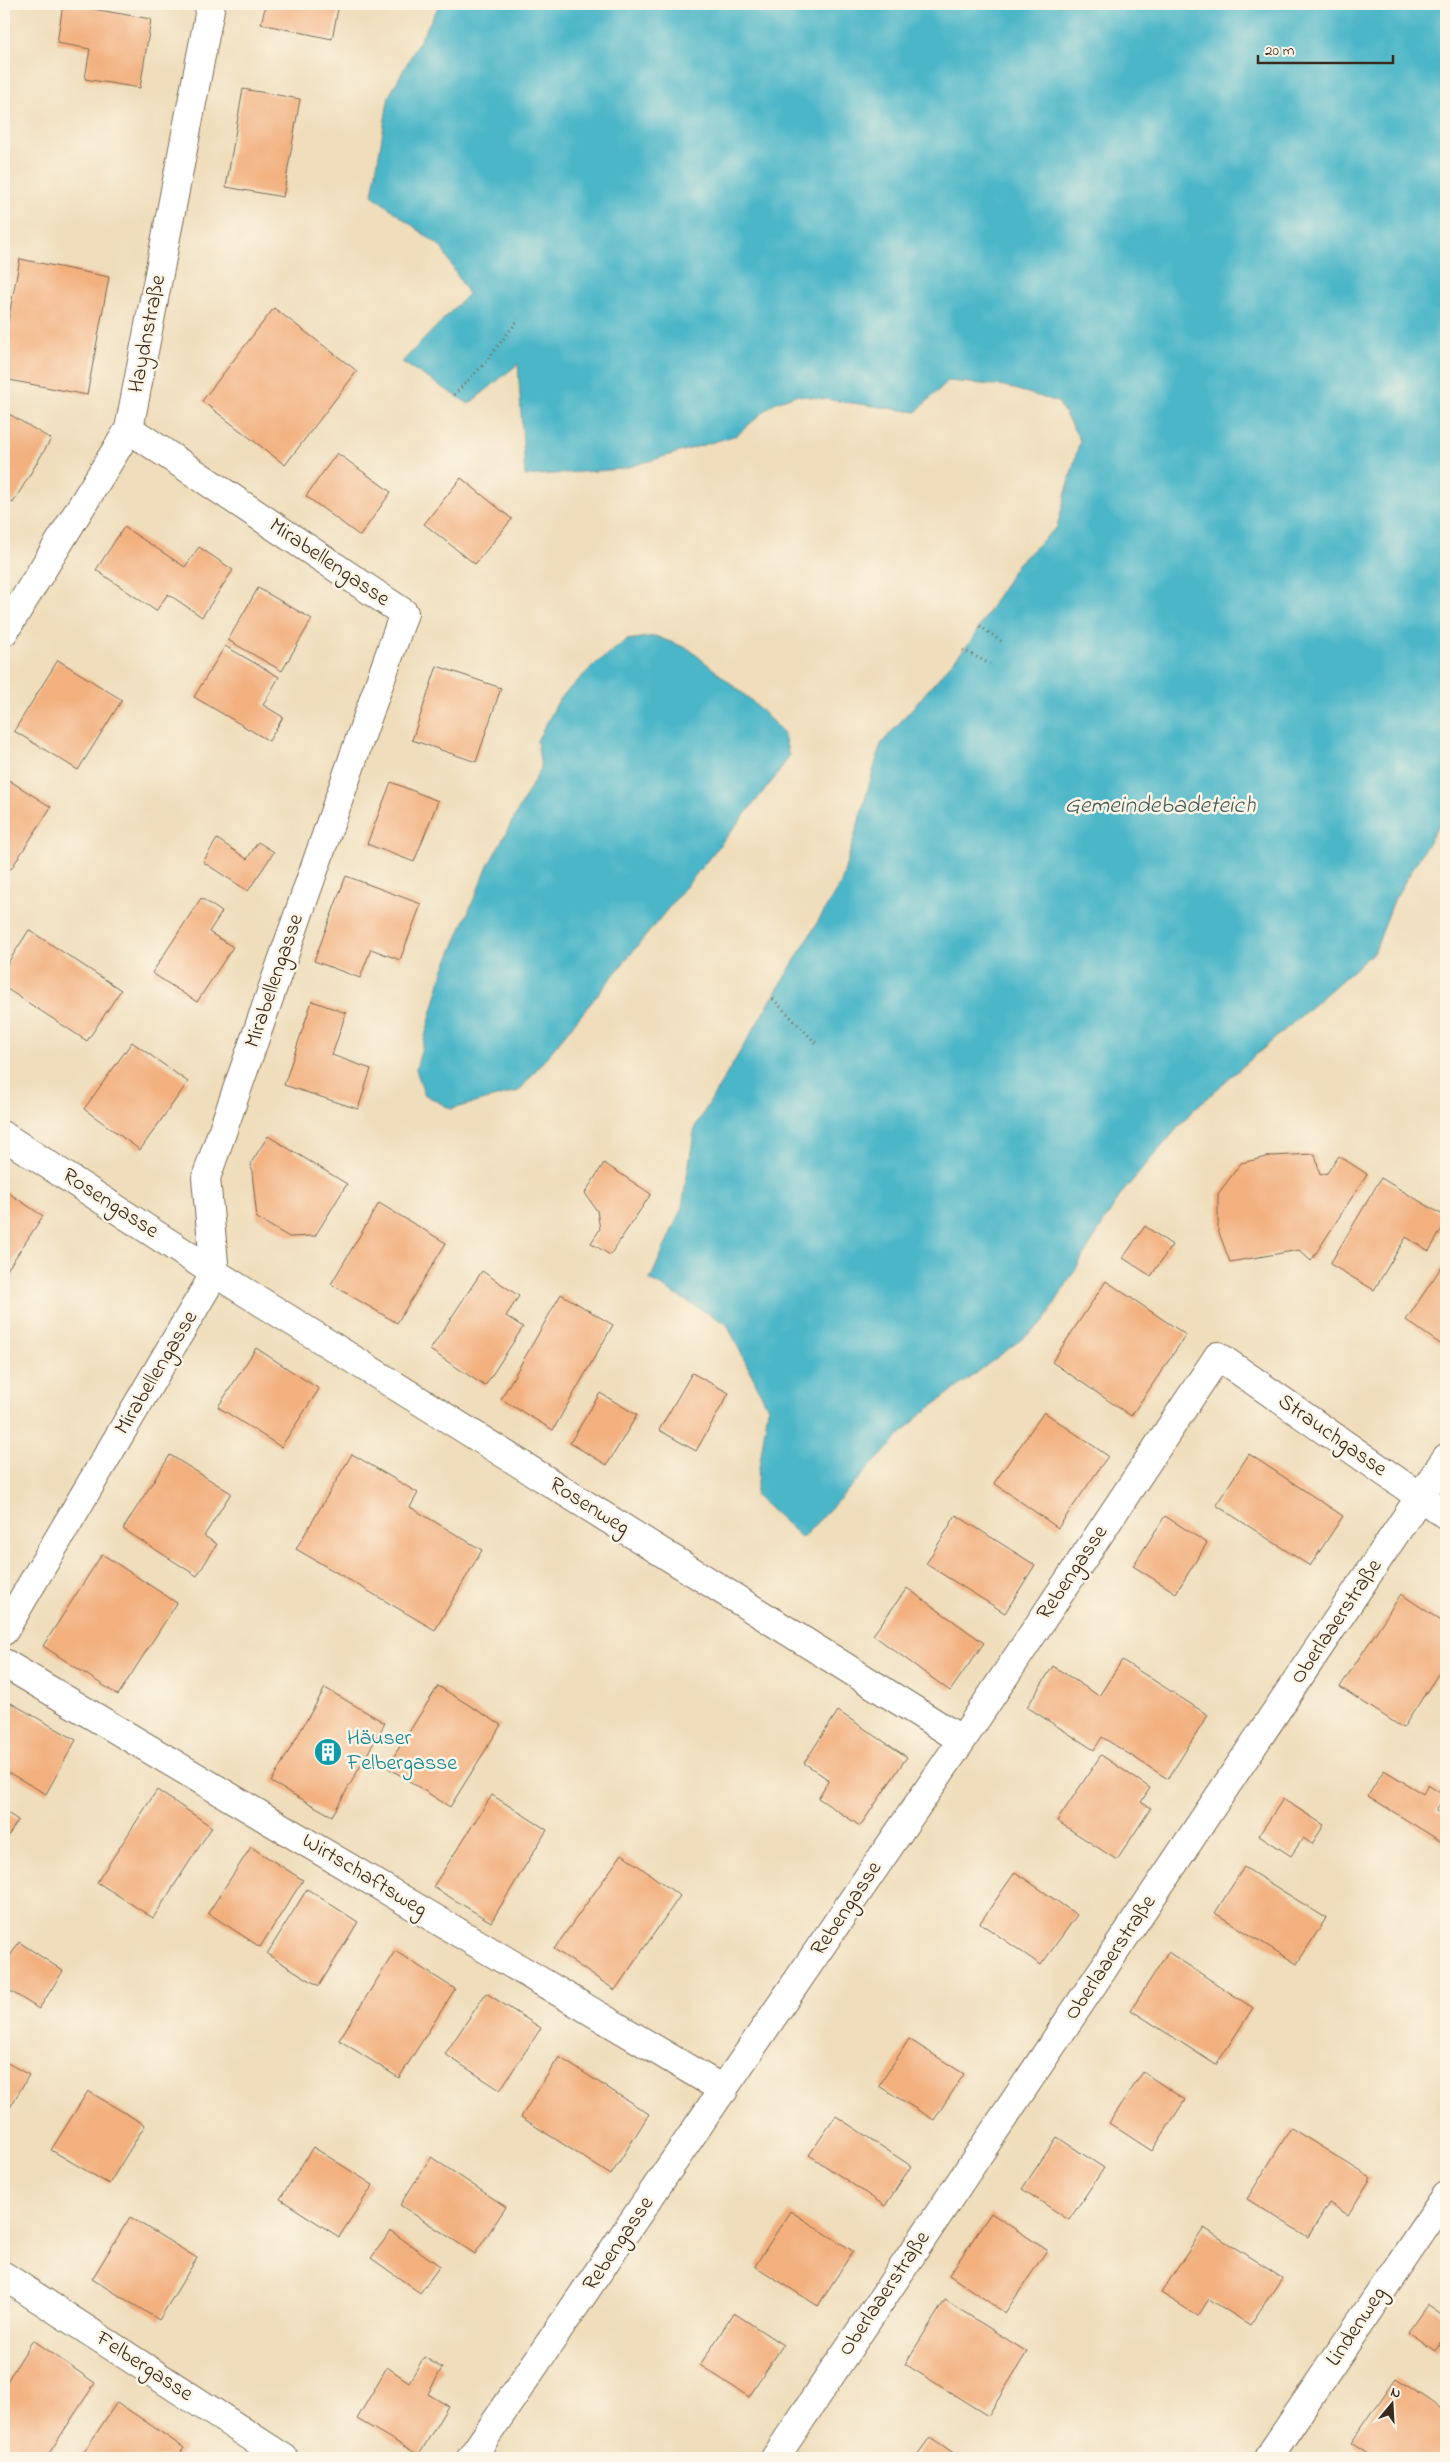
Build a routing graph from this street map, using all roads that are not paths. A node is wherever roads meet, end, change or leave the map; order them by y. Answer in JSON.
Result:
{"nodes":[{"id":1,"x":211,"y":4,"type":"edge"},
{"id":2,"x":129,"y":429,"type":"junction"},
{"id":3,"x":4,"y":632,"type":"edge"},
{"id":4,"x":4,"y":1136,"type":"edge"},
{"id":5,"x":215,"y":1273,"type":"junction"},
{"id":6,"x":1218,"y":1356,"type":"joint"},
{"id":7,"x":1446,"y":1458,"type":"edge"},
{"id":8,"x":1420,"y":1497,"type":"junction"},
{"id":9,"x":1446,"y":1515,"type":"edge"},
{"id":10,"x":4,"y":1631,"type":"edge"},
{"id":11,"x":4,"y":1663,"type":"edge"},
{"id":12,"x":962,"y":1740,"type":"junction"},
{"id":13,"x":724,"y":2090,"type":"junction"},
{"id":14,"x":1446,"y":2196,"type":"edge"},
{"id":15,"x":4,"y":2276,"type":"edge"},
{"id":16,"x":284,"y":2458,"type":"edge"},
{"id":17,"x":471,"y":2458,"type":"edge"},
{"id":18,"x":776,"y":2458,"type":"edge"},
{"id":19,"x":1268,"y":2458,"type":"edge"}],
"edges":[{"from":1,"to":2,"type":"street","name":"Haydnstraße"},
{"from":2,"to":3,"type":"street","name":"Haydnstraße"},
{"from":2,"to":5,"type":"street","name":"Mirabellengasse"},
{"from":4,"to":5,"type":"street","name":"Rosengasse"},
{"from":5,"to":10,"type":"street","name":"Mirabellengasse"},
{"from":5,"to":12,"type":"street","name":"Rosenweg"},
{"from":6,"to":8,"type":"street","name":"Strauchgasse"},
{"from":6,"to":12,"type":"street","name":"Rebengasse"},
{"from":7,"to":8,"type":"street","name":"Oberlaaerstraße"},
{"from":8,"to":9,"type":"street","name":"Strauchgasse"},
{"from":8,"to":18,"type":"street","name":"Oberlaaerstraße"},
{"from":11,"to":13,"type":"street","name":"Wirtschaftsweg"},
{"from":12,"to":13,"type":"street","name":"Rebengasse"},
{"from":13,"to":17,"type":"street","name":"Rebengasse"},
{"from":14,"to":19,"type":"street","name":"Lindenweg"},
{"from":15,"to":16,"type":"street","name":"Felbergasse"}]}
